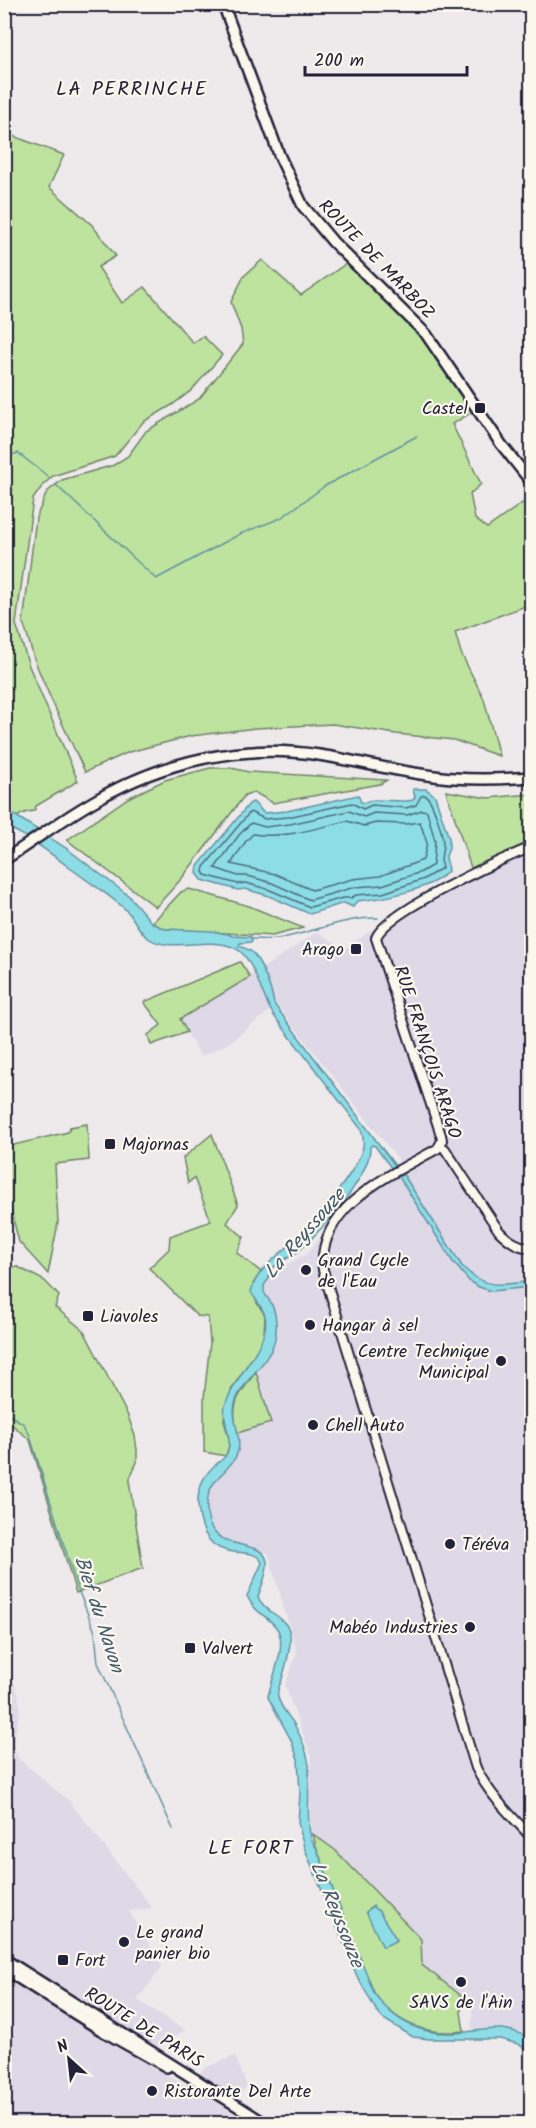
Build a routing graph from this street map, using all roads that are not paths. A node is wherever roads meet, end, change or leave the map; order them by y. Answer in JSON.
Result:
{"nodes":[{"id":1,"x":223,"y":4,"type":"edge"},
{"id":2,"x":531,"y":483,"type":"edge"},
{"id":3,"x":531,"y":777,"type":"edge"},
{"id":4,"x":531,"y":847,"type":"edge"},
{"id":5,"x":6,"y":860,"type":"edge"},
{"id":6,"x":440,"y":1145,"type":"junction"},
{"id":7,"x":531,"y":1248,"type":"edge"},
{"id":8,"x":531,"y":1839,"type":"edge"},
{"id":9,"x":4,"y":1959,"type":"edge"},
{"id":10,"x":4,"y":1969,"type":"edge"},
{"id":11,"x":259,"y":2124,"type":"edge"},
{"id":12,"x":266,"y":2124,"type":"edge"}],
"edges":[{"from":1,"to":2,"type":"main road","name":"ROUTE DE MARBOZ"},
{"from":3,"to":5,"type":"main road"},
{"from":4,"to":6,"type":"street","name":"RUE FRANÇOIS ARAGO"},
{"from":6,"to":7,"type":"street","name":"RUE FRANÇOIS ARAGO"},
{"from":6,"to":8,"type":"street"},
{"from":9,"to":12,"type":"main road","name":"ROUTE DE PARIS"},
{"from":10,"to":11,"type":"main road","name":"ROUTE DE PARIS"}]}
